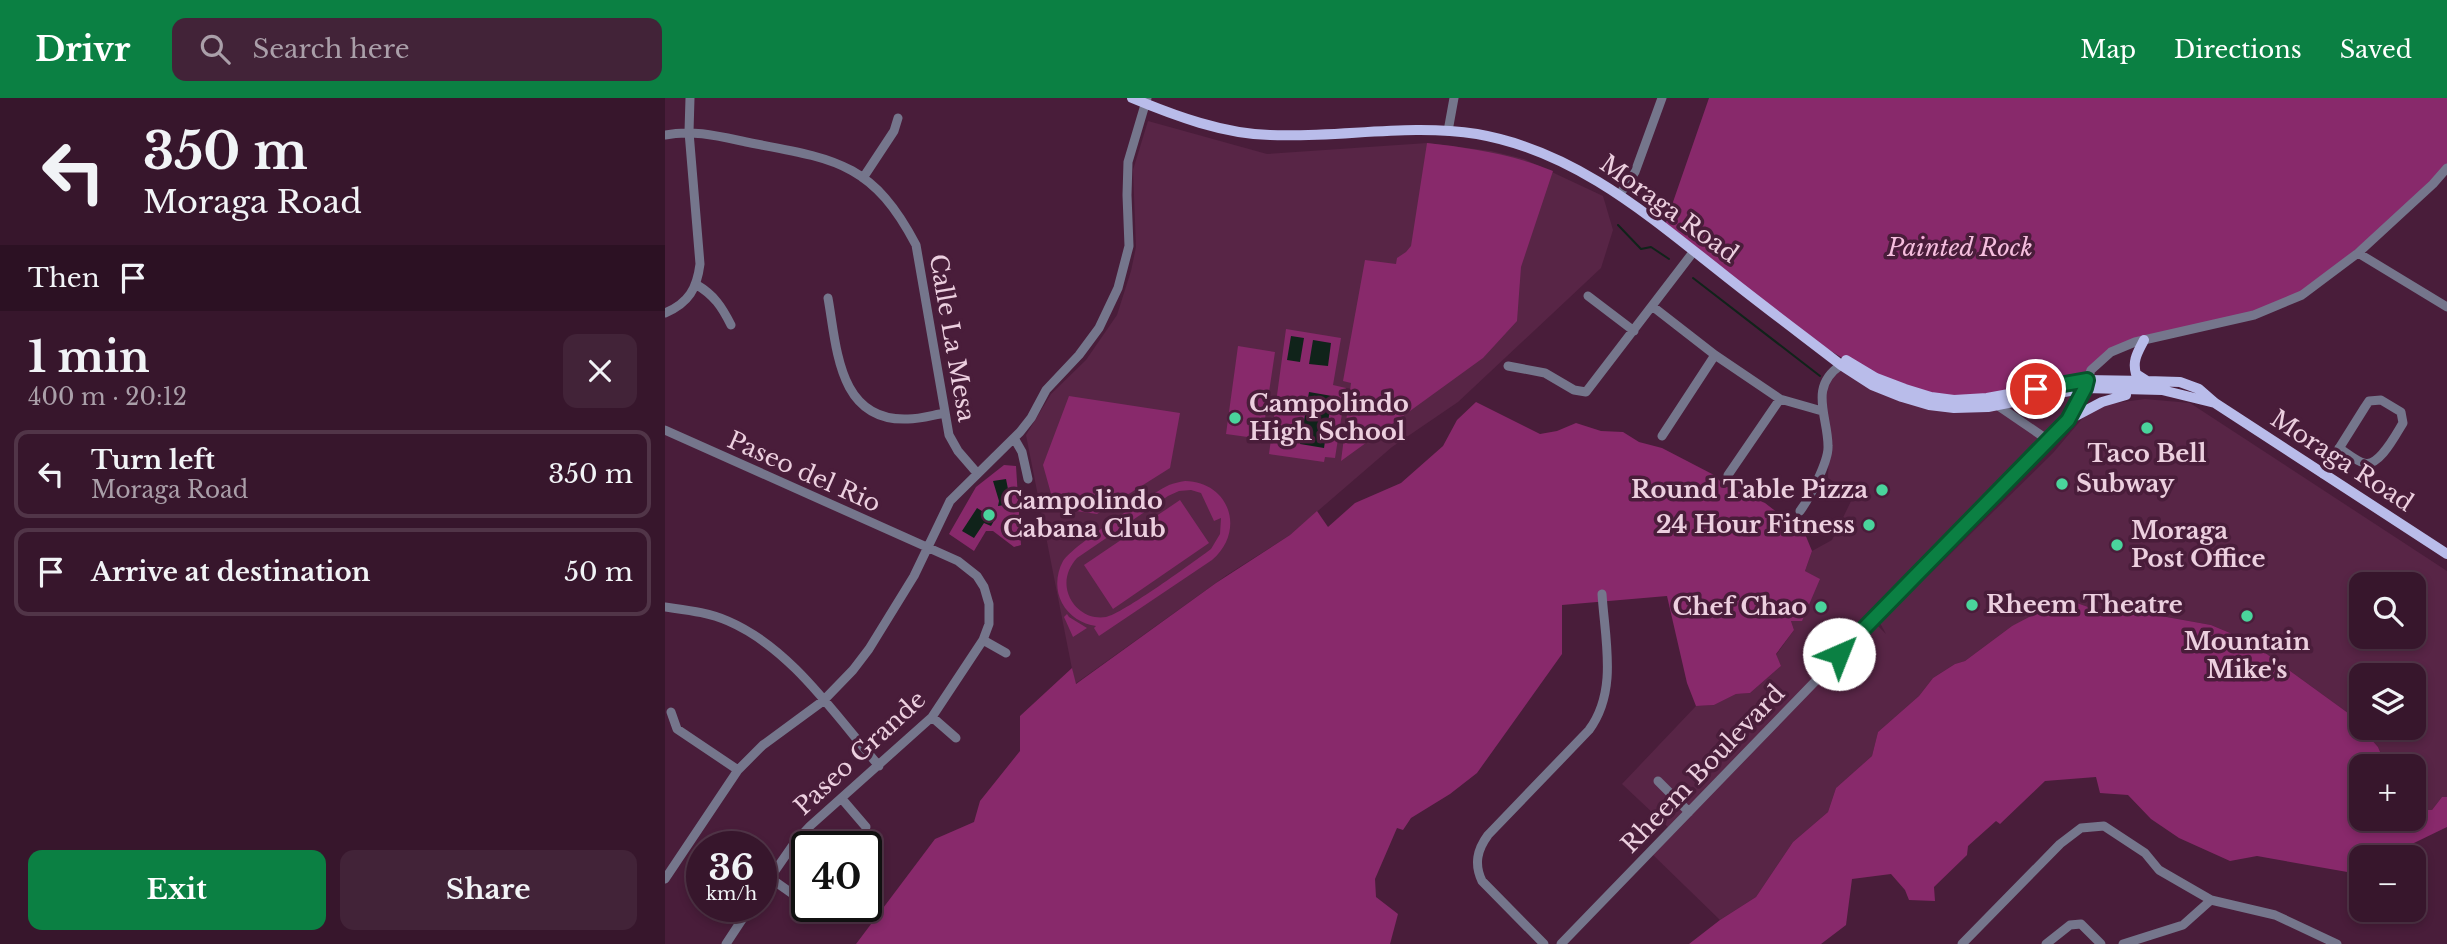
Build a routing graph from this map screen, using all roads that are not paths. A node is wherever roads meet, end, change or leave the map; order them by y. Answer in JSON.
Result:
{"nodes":[{"id":1,"x":690,"y":98,"type":"edge"},
{"id":2,"x":1132,"y":98,"type":"edge"},
{"id":3,"x":1454,"y":98,"type":"edge"},
{"id":4,"x":1662,"y":98,"type":"edge"},
{"id":5,"x":1146,"y":101,"type":"edge"},
{"id":6,"x":898,"y":118,"type":"dead end"},
{"id":7,"x":1448,"y":131,"type":"junction"},
{"id":8,"x":688,"y":132,"type":"junction"},
{"id":9,"x":665,"y":135,"type":"edge"},
{"id":10,"x":2447,"y":168,"type":"edge"},
{"id":11,"x":863,"y":178,"type":"junction"},
{"id":12,"x":1620,"y":194,"type":"junction"},
{"id":13,"x":1694,"y":251,"type":"junction"},
{"id":14,"x":2358,"y":253,"type":"junction"},
{"id":15,"x":697,"y":285,"type":"junction"},
{"id":16,"x":1588,"y":296,"type":"dead end"},
{"id":17,"x":828,"y":298,"type":"dead end"},
{"id":18,"x":1652,"y":306,"type":"junction"},
{"id":19,"x":2447,"y":307,"type":"edge"},
{"id":20,"x":665,"y":313,"type":"edge"},
{"id":21,"x":731,"y":325,"type":"dead end"},
{"id":22,"x":1634,"y":331,"type":"junction"},
{"id":23,"x":1799,"y":332,"type":"junction"},
{"id":24,"x":2144,"y":340,"type":"junction"},
{"id":25,"x":1715,"y":355,"type":"junction"},
{"id":26,"x":1841,"y":365,"type":"junction"},
{"id":27,"x":1508,"y":366,"type":"dead end"},
{"id":28,"x":2086,"y":384,"type":"junction"},
{"id":29,"x":2145,"y":385,"type":"junction"},
{"id":30,"x":1780,"y":399,"type":"junction"},
{"id":31,"x":1997,"y":405,"type":"junction"},
{"id":32,"x":1822,"y":411,"type":"junction"},
{"id":33,"x":945,"y":413,"type":"junction"},
{"id":34,"x":2068,"y":420,"type":"junction"},
{"id":35,"x":665,"y":430,"type":"edge"},
{"id":36,"x":1662,"y":436,"type":"dead end"},
{"id":37,"x":1014,"y":438,"type":"junction"},
{"id":38,"x":2048,"y":440,"type":"junction"},
{"id":39,"x":2339,"y":448,"type":"junction"},
{"id":40,"x":977,"y":473,"type":"junction"},
{"id":41,"x":2323,"y":474,"type":"junction"},
{"id":42,"x":1728,"y":475,"type":"dead end"},
{"id":43,"x":1028,"y":479,"type":"dead end"},
{"id":44,"x":1800,"y":511,"type":"dead end"},
{"id":45,"x":927,"y":548,"type":"junction"},
{"id":46,"x":2447,"y":554,"type":"edge"},
{"id":47,"x":1602,"y":594,"type":"dead end"},
{"id":48,"x":665,"y":607,"type":"edge"},
{"id":49,"x":983,"y":640,"type":"junction"},
{"id":50,"x":1006,"y":653,"type":"dead end"},
{"id":51,"x":823,"y":701,"type":"junction"},
{"id":52,"x":671,"y":712,"type":"dead end"},
{"id":53,"x":932,"y":717,"type":"junction"},
{"id":54,"x":956,"y":738,"type":"dead end"},
{"id":55,"x":879,"y":766,"type":"junction"},
{"id":56,"x":738,"y":770,"type":"junction"},
{"id":57,"x":1658,"y":781,"type":"dead end"},
{"id":58,"x":842,"y":799,"type":"junction"},
{"id":59,"x":1689,"y":812,"type":"junction"},
{"id":60,"x":866,"y":827,"type":"dead end"},
{"id":61,"x":777,"y":868,"type":"edge"},
{"id":62,"x":665,"y":879,"type":"edge"},
{"id":63,"x":2211,"y":900,"type":"junction"},
{"id":64,"x":740,"y":922,"type":"edge"},
{"id":65,"x":726,"y":944,"type":"edge"},
{"id":66,"x":1544,"y":944,"type":"edge"},
{"id":67,"x":1561,"y":944,"type":"edge"},
{"id":68,"x":1962,"y":944,"type":"edge"},
{"id":69,"x":2046,"y":944,"type":"edge"},
{"id":70,"x":2101,"y":944,"type":"edge"},
{"id":71,"x":2123,"y":944,"type":"edge"},
{"id":72,"x":2337,"y":944,"type":"edge"}],
"edges":[{"from":1,"to":8,"type":"street"},
{"from":2,"to":5,"type":"main road","name":"Moraga Road"},
{"from":3,"to":7,"type":"street"},
{"from":4,"to":12,"type":"street"},
{"from":5,"to":7,"type":"main road","name":"Moraga Road"},
{"from":5,"to":37,"type":"street"},
{"from":6,"to":11,"type":"street"},
{"from":7,"to":12,"type":"main road","name":"Moraga Road"},
{"from":8,"to":9,"type":"street"},
{"from":8,"to":11,"type":"street"},
{"from":8,"to":15,"type":"street"},
{"from":10,"to":14,"type":"street","name":"Rheem Boulevard"},
{"from":11,"to":33,"type":"street","name":"Calle La Mesa"},
{"from":12,"to":13,"type":"main road","name":"Moraga Road"},
{"from":13,"to":18,"type":"street"},
{"from":13,"to":23,"type":"main road","name":"Moraga Road"},
{"from":14,"to":19,"type":"street"},
{"from":14,"to":24,"type":"street","name":"Rheem Boulevard"},
{"from":15,"to":20,"type":"street"},
{"from":15,"to":21,"type":"street"},
{"from":16,"to":22,"type":"street"},
{"from":17,"to":33,"type":"street"},
{"from":18,"to":22,"type":"street"},
{"from":18,"to":25,"type":"street"},
{"from":22,"to":27,"type":"street"},
{"from":23,"to":26,"type":"main road","name":"Moraga Road"},
{"from":23,"to":28,"type":"main road","name":"Moraga Road"},
{"from":24,"to":28,"type":"street","name":"Rheem Boulevard"},
{"from":24,"to":29,"type":"main road"},
{"from":25,"to":30,"type":"street"},
{"from":25,"to":36,"type":"street"},
{"from":26,"to":31,"type":"main road","name":"Moraga Road"},
{"from":26,"to":32,"type":"street"},
{"from":28,"to":29,"type":"main road","name":"Moraga Road"},
{"from":28,"to":31,"type":"main road","name":"Moraga Road"},
{"from":28,"to":34,"type":"street","name":"Rheem Boulevard"},
{"from":29,"to":34,"type":"main road"},
{"from":29,"to":41,"type":"main road","name":"Moraga Road"},
{"from":30,"to":32,"type":"street"},
{"from":30,"to":42,"type":"street"},
{"from":31,"to":38,"type":"street"},
{"from":32,"to":44,"type":"street"},
{"from":33,"to":40,"type":"street","name":"Calle La Mesa"},
{"from":34,"to":38,"type":"street","name":"Rheem Boulevard"},
{"from":35,"to":45,"type":"street","name":"Paseo del Rio"},
{"from":37,"to":40,"type":"street"},
{"from":37,"to":43,"type":"street"},
{"from":38,"to":59,"type":"street","name":"Rheem Boulevard"},
{"from":39,"to":39,"type":"street"},
{"from":39,"to":41,"type":"street"},
{"from":40,"to":45,"type":"street"},
{"from":41,"to":46,"type":"main road","name":"Moraga Road"},
{"from":45,"to":49,"type":"street","name":"Paseo Grande"},
{"from":45,"to":51,"type":"street"},
{"from":47,"to":66,"type":"street"},
{"from":48,"to":51,"type":"street"},
{"from":49,"to":50,"type":"street"},
{"from":49,"to":53,"type":"street","name":"Paseo Grande"},
{"from":51,"to":55,"type":"street"},
{"from":51,"to":56,"type":"street"},
{"from":52,"to":56,"type":"street"},
{"from":53,"to":54,"type":"street"},
{"from":53,"to":55,"type":"street","name":"Paseo Grande"},
{"from":55,"to":58,"type":"street","name":"Paseo Grande"},
{"from":56,"to":62,"type":"street"},
{"from":57,"to":59,"type":"street"},
{"from":58,"to":60,"type":"street"},
{"from":58,"to":61,"type":"street","name":"Paseo Grande"},
{"from":59,"to":67,"type":"street","name":"Rheem Boulevard"},
{"from":63,"to":68,"type":"street"},
{"from":63,"to":71,"type":"street"},
{"from":63,"to":72,"type":"street"},
{"from":64,"to":65,"type":"street"},
{"from":69,"to":70,"type":"street"}]}
